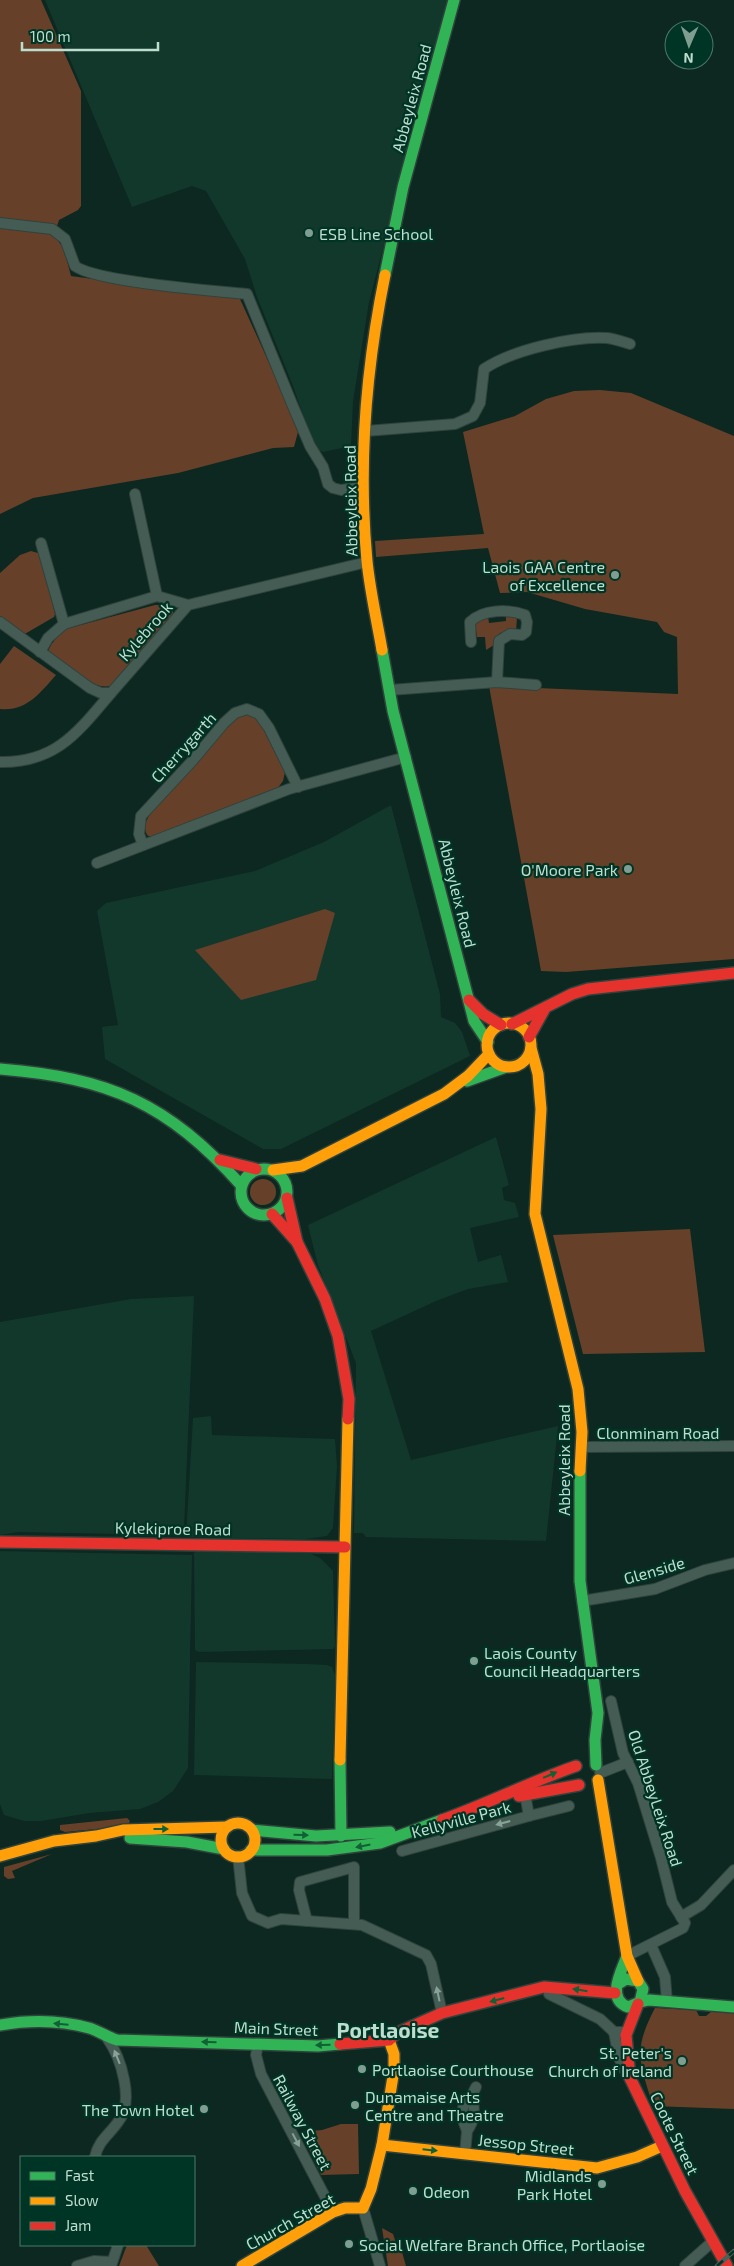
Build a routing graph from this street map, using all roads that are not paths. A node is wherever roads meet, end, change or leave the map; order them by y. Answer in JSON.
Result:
{"nodes":[{"id":1,"x":454,"y":0,"type":"edge"},
{"id":2,"x":0,"y":223,"type":"edge"},
{"id":3,"x":630,"y":345,"type":"dead end"},
{"id":4,"x":366,"y":431,"type":"junction"},
{"id":5,"x":363,"y":487,"type":"junction"},
{"id":6,"x":135,"y":494,"type":"dead end"},
{"id":7,"x":41,"y":544,"type":"dead end"},
{"id":8,"x":367,"y":562,"type":"junction"},
{"id":9,"x":157,"y":596,"type":"junction"},
{"id":10,"x":188,"y":605,"type":"junction"},
{"id":11,"x":0,"y":622,"type":"edge"},
{"id":12,"x":64,"y":624,"type":"junction"},
{"id":13,"x":471,"y":642,"type":"dead end"},
{"id":14,"x":40,"y":652,"type":"junction"},
{"id":15,"x":496,"y":682,"type":"junction"},
{"id":16,"x":536,"y":685,"type":"dead end"},
{"id":17,"x":390,"y":690,"type":"junction"},
{"id":18,"x":111,"y":693,"type":"junction"},
{"id":19,"x":406,"y":757,"type":"junction"},
{"id":20,"x":0,"y":762,"type":"edge"},
{"id":21,"x":298,"y":787,"type":"junction"},
{"id":22,"x":143,"y":845,"type":"junction"},
{"id":23,"x":96,"y":863,"type":"dead end"},
{"id":24,"x":734,"y":974,"type":"edge"},
{"id":25,"x":469,"y":1000,"type":"junction"},
{"id":26,"x":544,"y":1010,"type":"junction"},
{"id":27,"x":506,"y":1025,"type":"junction"},
{"id":28,"x":530,"y":1043,"type":"junction"},
{"id":29,"x":488,"y":1048,"type":"junction"},
{"id":30,"x":0,"y":1069,"type":"edge"},
{"id":31,"x":517,"y":1071,"type":"junction"},
{"id":32,"x":460,"y":1084,"type":"junction"},
{"id":33,"x":538,"y":1093,"type":"junction"},
{"id":34,"x":220,"y":1160,"type":"junction"},
{"id":35,"x":302,"y":1166,"type":"junction"},
{"id":36,"x":256,"y":1170,"type":"junction"},
{"id":37,"x":273,"y":1170,"type":"junction"},
{"id":38,"x":241,"y":1185,"type":"junction"},
{"id":39,"x":287,"y":1192,"type":"junction"},
{"id":40,"x":272,"y":1214,"type":"junction"},
{"id":41,"x":297,"y":1242,"type":"junction"},
{"id":42,"x":734,"y":1446,"type":"edge"},
{"id":43,"x":581,"y":1447,"type":"junction"},
{"id":44,"x":0,"y":1542,"type":"edge"},
{"id":45,"x":345,"y":1546,"type":"junction"},
{"id":46,"x":734,"y":1563,"type":"edge"},
{"id":47,"x":582,"y":1601,"type":"junction"},
{"id":48,"x":611,"y":1700,"type":"dead end"},
{"id":49,"x":595,"y":1740,"type":"junction"},
{"id":50,"x":628,"y":1762,"type":"junction"},
{"id":51,"x":578,"y":1764,"type":"junction"},
{"id":52,"x":598,"y":1773,"type":"junction"},
{"id":53,"x":583,"y":1787,"type":"junction"},
{"id":54,"x":525,"y":1794,"type":"junction"},
{"id":55,"x":494,"y":1801,"type":"junction"},
{"id":56,"x":569,"y":1806,"type":"dead end"},
{"id":57,"x":605,"y":1811,"type":"junction"},
{"id":58,"x":529,"y":1816,"type":"junction"},
{"id":59,"x":227,"y":1827,"type":"junction"},
{"id":60,"x":252,"y":1830,"type":"junction"},
{"id":61,"x":409,"y":1831,"type":"junction"},
{"id":62,"x":96,"y":1836,"type":"junction"},
{"id":63,"x":341,"y":1836,"type":"junction"},
{"id":64,"x":224,"y":1849,"type":"junction"},
{"id":65,"x":251,"y":1850,"type":"junction"},
{"id":66,"x":402,"y":1851,"type":"dead end"},
{"id":67,"x":0,"y":1856,"type":"edge"},
{"id":68,"x":238,"y":1856,"type":"junction"},
{"id":69,"x":734,"y":1870,"type":"edge"},
{"id":70,"x":681,"y":1917,"type":"junction"},
{"id":71,"x":308,"y":1920,"type":"junction"},
{"id":72,"x":354,"y":1924,"type":"junction"},
{"id":73,"x":651,"y":1945,"type":"junction"},
{"id":74,"x":627,"y":1956,"type":"junction"},
{"id":75,"x":640,"y":1984,"type":"junction"},
{"id":76,"x":546,"y":1991,"type":"junction"},
{"id":77,"x":618,"y":1994,"type":"junction"},
{"id":78,"x":667,"y":2002,"type":"junction"},
{"id":79,"x":639,"y":2003,"type":"junction"},
{"id":80,"x":734,"y":2007,"type":"edge"},
{"id":81,"x":445,"y":2015,"type":"junction"},
{"id":82,"x":0,"y":2024,"type":"edge"},
{"id":83,"x":614,"y":2032,"type":"junction"},
{"id":84,"x":627,"y":2032,"type":"junction"},
{"id":85,"x":107,"y":2038,"type":"junction"},
{"id":86,"x":389,"y":2040,"type":"junction"},
{"id":87,"x":258,"y":2044,"type":"junction"},
{"id":88,"x":630,"y":2078,"type":"junction"},
{"id":89,"x":476,"y":2087,"type":"dead end"},
{"id":90,"x":382,"y":2145,"type":"junction"},
{"id":91,"x":662,"y":2146,"type":"junction"},
{"id":92,"x":465,"y":2154,"type":"junction"},
{"id":93,"x":95,"y":2156,"type":"edge"},
{"id":94,"x":362,"y":2208,"type":"junction"},
{"id":95,"x":333,"y":2212,"type":"junction"},
{"id":96,"x":712,"y":2242,"type":"junction"},
{"id":97,"x":118,"y":2246,"type":"edge"},
{"id":98,"x":111,"y":2264,"type":"edge"},
{"id":99,"x":78,"y":2266,"type":"edge"},
{"id":100,"x":242,"y":2266,"type":"edge"},
{"id":101,"x":380,"y":2266,"type":"edge"},
{"id":102,"x":685,"y":2266,"type":"edge"},
{"id":103,"x":727,"y":2266,"type":"edge"}],
"edges":[{"from":1,"to":4,"type":"main road","name":"Abbeyleix Road"},
{"from":2,"to":5,"type":"street"},
{"from":3,"to":4,"type":"street"},
{"from":4,"to":5,"type":"main road","name":"Abbeyleix Road"},
{"from":5,"to":8,"type":"main road","name":"Abbeyleix Road"},
{"from":6,"to":9,"type":"street"},
{"from":7,"to":12,"type":"street"},
{"from":8,"to":10,"type":"street","name":"Kylebrook"},
{"from":8,"to":17,"type":"main road","name":"Abbeyleix Road"},
{"from":9,"to":10,"type":"street"},
{"from":9,"to":12,"type":"street"},
{"from":10,"to":18,"type":"street","name":"Kylebrook"},
{"from":11,"to":14,"type":"street"},
{"from":12,"to":14,"type":"street"},
{"from":13,"to":15,"type":"street"},
{"from":14,"to":18,"type":"street"},
{"from":15,"to":16,"type":"street"},
{"from":15,"to":17,"type":"street"},
{"from":17,"to":19,"type":"main road","name":"Abbeyleix Road"},
{"from":18,"to":20,"type":"street","name":"Kylebrook"},
{"from":19,"to":21,"type":"street"},
{"from":19,"to":25,"type":"main road","name":"Abbeyleix Road"},
{"from":21,"to":22,"type":"street"},
{"from":21,"to":22,"type":"street","name":"Cherrygarth"},
{"from":22,"to":23,"type":"street"},
{"from":24,"to":26,"type":"main road"},
{"from":25,"to":27,"type":"main road"},
{"from":25,"to":29,"type":"main road","name":"Abbeyleix Road"},
{"from":26,"to":27,"type":"main road"},
{"from":26,"to":28,"type":"main road"},
{"from":27,"to":28,"type":"main road"},
{"from":27,"to":29,"type":"main road"},
{"from":28,"to":31,"type":"main road"},
{"from":28,"to":33,"type":"main road","name":"Abbeyleix Road"},
{"from":29,"to":31,"type":"main road"},
{"from":29,"to":32,"type":"main road"},
{"from":30,"to":34,"type":"main road"},
{"from":31,"to":32,"type":"main road"},
{"from":31,"to":33,"type":"main road","name":"Abbeyleix Road"},
{"from":32,"to":35,"type":"main road"},
{"from":33,"to":43,"type":"main road","name":"Abbeyleix Road"},
{"from":34,"to":36,"type":"main road"},
{"from":34,"to":38,"type":"main road"},
{"from":35,"to":37,"type":"main road"},
{"from":35,"to":39,"type":"main road"},
{"from":36,"to":37,"type":"main road"},
{"from":36,"to":38,"type":"main road"},
{"from":37,"to":39,"type":"main road"},
{"from":38,"to":40,"type":"main road"},
{"from":39,"to":40,"type":"main road"},
{"from":39,"to":41,"type":"main road"},
{"from":40,"to":41,"type":"main road"},
{"from":41,"to":45,"type":"main road"},
{"from":42,"to":43,"type":"street","name":"Clonminam Road"},
{"from":43,"to":47,"type":"main road","name":"Abbeyleix Road"},
{"from":44,"to":45,"type":"main road","name":"Kylekiproe Road"},
{"from":45,"to":63,"type":"main road"},
{"from":46,"to":47,"type":"street","name":"Glenside"},
{"from":47,"to":49,"type":"main road","name":"Abbeyleix Road"},
{"from":48,"to":50,"type":"street","name":"Old AbbeyLeix Road"},
{"from":49,"to":51,"type":"main road"},
{"from":49,"to":52,"type":"main road","name":"Abbeyleix Road"},
{"from":50,"to":52,"type":"street"},
{"from":50,"to":70,"type":"street","name":"Old AbbeyLeix Road"},
{"from":51,"to":52,"type":"main road"},
{"from":51,"to":53,"type":"main road"},
{"from":55,"to":51,"type":"main road","one_way":true},
{"from":52,"to":53,"type":"main road"},
{"from":52,"to":57,"type":"main road","name":"Abbeyleix Road"},
{"from":53,"to":54,"type":"main road"},
{"from":53,"to":57,"type":"main road"},
{"from":54,"to":55,"type":"main road"},
{"from":54,"to":58,"type":"street","name":"Kellyville Park"},
{"from":55,"to":61,"type":"main road"},
{"from":56,"to":58,"type":"street","name":"Kellyville Park"},
{"from":57,"to":74,"type":"main road","name":"Abbeyleix Road"},
{"from":58,"to":66,"type":"street","name":"Kellyville Park","one_way":true},
{"from":59,"to":60,"type":"main road"},
{"from":62,"to":59,"type":"main road","one_way":true},
{"from":59,"to":64,"type":"main road"},
{"from":60,"to":63,"type":"main road","one_way":true},
{"from":60,"to":65,"type":"main road"},
{"from":61,"to":63,"type":"main road"},
{"from":61,"to":65,"type":"main road","one_way":true},
{"from":62,"to":64,"type":"main road"},
{"from":62,"to":67,"type":"main road"},
{"from":64,"to":68,"type":"main road"},
{"from":65,"to":68,"type":"main road"},
{"from":68,"to":71,"type":"street"},
{"from":69,"to":70,"type":"street"},
{"from":70,"to":73,"type":"street"},
{"from":71,"to":72,"type":"street"},
{"from":71,"to":72,"type":"street"},
{"from":81,"to":72,"type":"street","one_way":true},
{"from":73,"to":74,"type":"street"},
{"from":73,"to":78,"type":"street"},
{"from":74,"to":75,"type":"main road"},
{"from":74,"to":77,"type":"main road"},
{"from":75,"to":77,"type":"main road"},
{"from":75,"to":78,"type":"main road"},
{"from":75,"to":79,"type":"main road"},
{"from":77,"to":76,"type":"main road","name":"Main Street","one_way":true},
{"from":76,"to":81,"type":"main road","name":"Main Street","one_way":true},
{"from":76,"to":83,"type":"street"},
{"from":77,"to":79,"type":"main road"},
{"from":77,"to":84,"type":"main road","name":"Coote Street"},
{"from":78,"to":79,"type":"main road"},
{"from":78,"to":80,"type":"main road"},
{"from":79,"to":84,"type":"main road","name":"Coote Street"},
{"from":81,"to":86,"type":"main road","name":"Main Street"},
{"from":85,"to":82,"type":"main road","name":"Main Street","one_way":true},
{"from":83,"to":84,"type":"street"},
{"from":83,"to":88,"type":"street"},
{"from":84,"to":88,"type":"main road","name":"Coote Street"},
{"from":87,"to":85,"type":"main road","name":"Main Street","one_way":true},
{"from":93,"to":85,"type":"street","one_way":true},
{"from":86,"to":87,"type":"main road","name":"Main Street","one_way":true},
{"from":86,"to":90,"type":"main road"},
{"from":87,"to":95,"type":"street","name":"Railway Street","one_way":true},
{"from":88,"to":91,"type":"main road","name":"Coote Street"},
{"from":89,"to":92,"type":"street"},
{"from":90,"to":92,"type":"main road","name":"Jessop Street","one_way":true},
{"from":90,"to":94,"type":"main road"},
{"from":91,"to":92,"type":"main road","name":"Jessop Street"},
{"from":91,"to":96,"type":"main road","name":"Coote Street"},
{"from":94,"to":95,"type":"main road","name":"Church Street"},
{"from":94,"to":101,"type":"street"},
{"from":95,"to":100,"type":"main road","name":"Church Street"},
{"from":96,"to":102,"type":"street"},
{"from":96,"to":103,"type":"main road","name":"Coote Street"},
{"from":97,"to":98,"type":"street"},
{"from":98,"to":99,"type":"street"}]}
